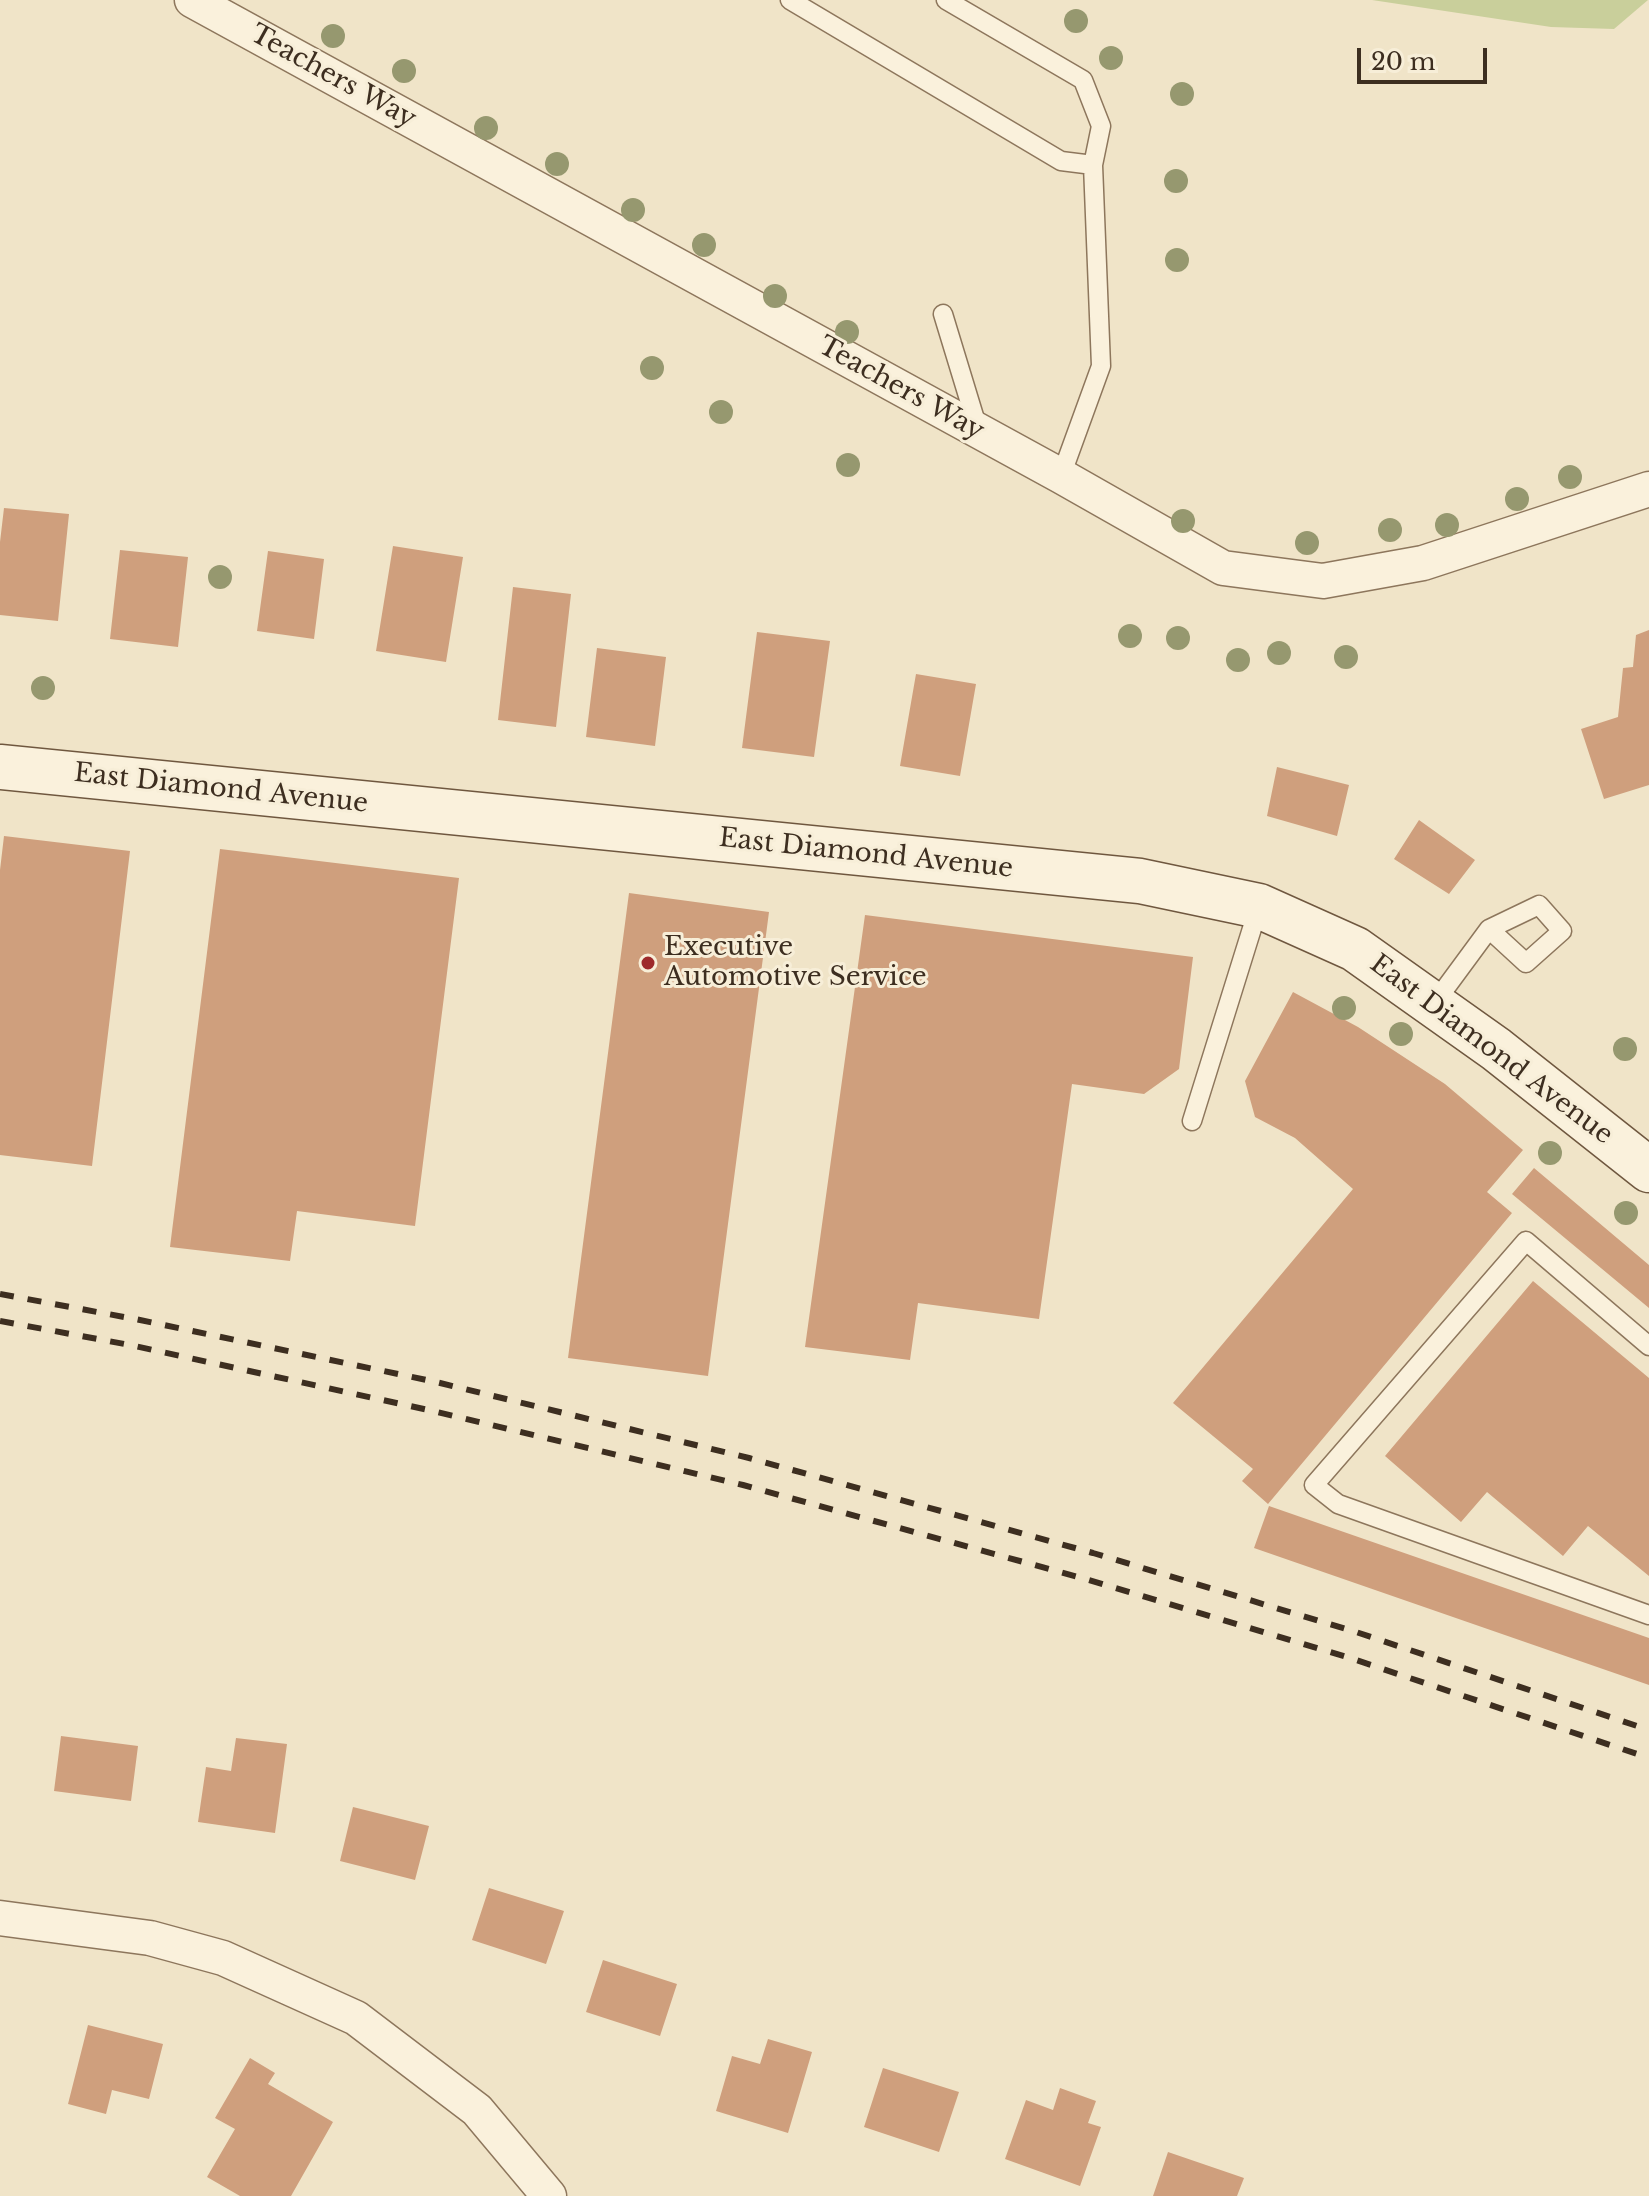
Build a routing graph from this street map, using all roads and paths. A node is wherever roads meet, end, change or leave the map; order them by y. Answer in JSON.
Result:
{"nodes":[{"id":1,"x":192,"y":0,"type":"edge"},
{"id":2,"x":790,"y":0,"type":"edge"},
{"id":3,"x":946,"y":0,"type":"edge"},
{"id":4,"x":1093,"y":165,"type":"junction"},
{"id":5,"x":943,"y":314,"type":"dead end"},
{"id":6,"x":979,"y":432,"type":"junction"},
{"id":7,"x":1061,"y":476,"type":"junction"},
{"id":8,"x":1649,"y":489,"type":"edge"},
{"id":9,"x":0,"y":767,"type":"edge"},
{"id":10,"x":1259,"y":906,"type":"junction"},
{"id":11,"x":1489,"y":929,"type":"dead end"},
{"id":12,"x":1433,"y":1005,"type":"junction"},
{"id":13,"x":1192,"y":1121,"type":"dead end"},
{"id":14,"x":1649,"y":1170,"type":"edge"},
{"id":15,"x":1649,"y":1346,"type":"edge"},
{"id":16,"x":1649,"y":1615,"type":"edge"},
{"id":17,"x":0,"y":1918,"type":"edge"},
{"id":18,"x":549,"y":2196,"type":"edge"}],
"edges":[{"from":1,"to":6,"type":"street","name":"Teachers Way"},
{"from":2,"to":4,"type":"lane"},
{"from":3,"to":4,"type":"lane"},
{"from":4,"to":7,"type":"lane"},
{"from":5,"to":6,"type":"lane"},
{"from":6,"to":7,"type":"street","name":"Teachers Way"},
{"from":7,"to":8,"type":"street","name":"Teachers Way"},
{"from":9,"to":10,"type":"street","name":"East Diamond Avenue"},
{"from":10,"to":12,"type":"street","name":"East Diamond Avenue"},
{"from":10,"to":13,"type":"lane"},
{"from":11,"to":12,"type":"lane"},
{"from":12,"to":14,"type":"street","name":"East Diamond Avenue"},
{"from":15,"to":16,"type":"lane"},
{"from":17,"to":18,"type":"street"}]}
